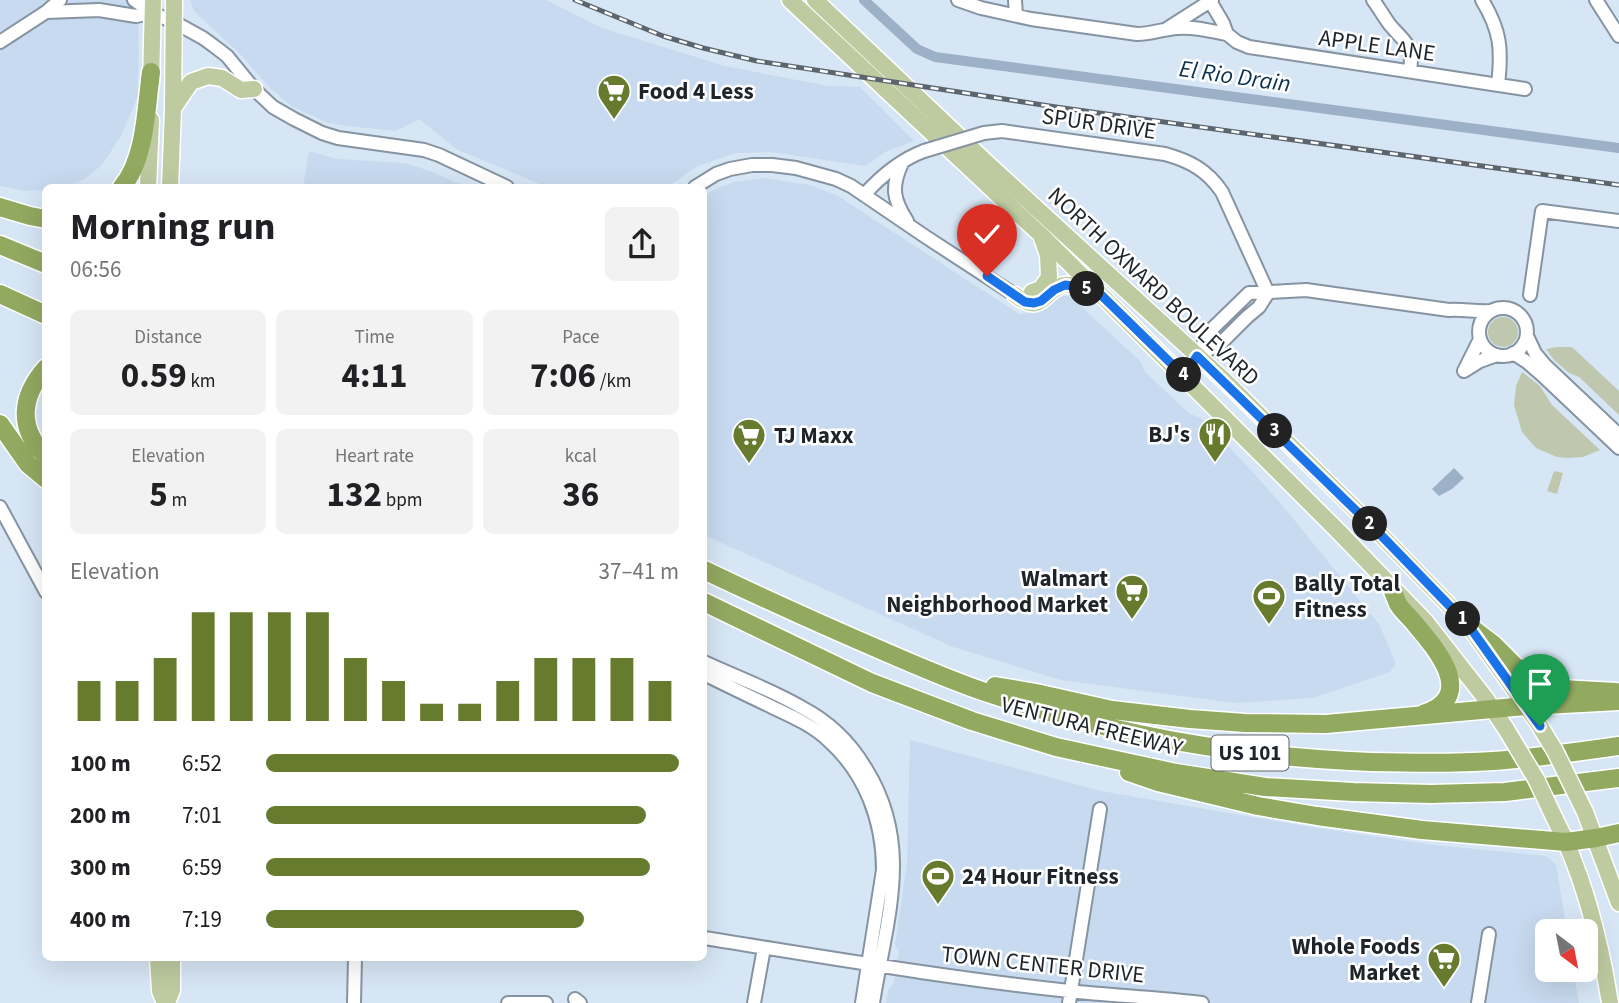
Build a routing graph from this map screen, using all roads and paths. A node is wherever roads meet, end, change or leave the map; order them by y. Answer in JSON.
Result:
{"nodes":[{"id":1,"x":60,"y":0,"type":"edge"},
{"id":2,"x":134,"y":0,"type":"edge"},
{"id":3,"x":174,"y":0,"type":"edge"},
{"id":4,"x":790,"y":0,"type":"edge"},
{"id":5,"x":815,"y":0,"type":"edge"},
{"id":6,"x":958,"y":0,"type":"edge"},
{"id":7,"x":1015,"y":0,"type":"edge"},
{"id":8,"x":1373,"y":0,"type":"edge"},
{"id":9,"x":1482,"y":0,"type":"edge"},
{"id":10,"x":1596,"y":0,"type":"edge"},
{"id":11,"x":1211,"y":1,"type":"edge"},
{"id":12,"x":973,"y":3,"type":"edge"},
{"id":13,"x":152,"y":6,"type":"edge"},
{"id":14,"x":46,"y":12,"type":"junction"},
{"id":15,"x":1016,"y":15,"type":"junction"},
{"id":16,"x":174,"y":22,"type":"junction"},
{"id":17,"x":1164,"y":31,"type":"junction"},
{"id":18,"x":1227,"y":34,"type":"junction"},
{"id":19,"x":1619,"y":36,"type":"edge"},
{"id":20,"x":0,"y":42,"type":"edge"},
{"id":21,"x":1410,"y":71,"type":"junction"},
{"id":22,"x":151,"y":72,"type":"junction"},
{"id":23,"x":1498,"y":85,"type":"junction"},
{"id":24,"x":254,"y":89,"type":"junction"},
{"id":25,"x":1525,"y":89,"type":"dead end"},
{"id":26,"x":173,"y":109,"type":"junction"},
{"id":27,"x":904,"y":160,"type":"junction"},
{"id":28,"x":124,"y":184,"type":"edge"},
{"id":29,"x":148,"y":184,"type":"edge"},
{"id":30,"x":170,"y":184,"type":"edge"},
{"id":31,"x":501,"y":184,"type":"edge"},
{"id":32,"x":700,"y":184,"type":"edge"},
{"id":33,"x":864,"y":195,"type":"junction"},
{"id":34,"x":0,"y":207,"type":"edge"},
{"id":35,"x":42,"y":218,"type":"edge"},
{"id":36,"x":1619,"y":221,"type":"edge"},
{"id":37,"x":909,"y":226,"type":"junction"},
{"id":38,"x":1041,"y":234,"type":"junction"},
{"id":39,"x":0,"y":245,"type":"edge"},
{"id":40,"x":42,"y":262,"type":"edge"},
{"id":41,"x":1095,"y":289,"type":"junction"},
{"id":42,"x":1268,"y":293,"type":"junction"},
{"id":43,"x":0,"y":294,"type":"edge"},
{"id":44,"x":1016,"y":295,"type":"junction"},
{"id":45,"x":1530,"y":295,"type":"dead end"},
{"id":46,"x":1449,"y":310,"type":"junction"},
{"id":47,"x":1490,"y":311,"type":"junction"},
{"id":48,"x":42,"y":313,"type":"edge"},
{"id":49,"x":1479,"y":336,"type":"junction"},
{"id":50,"x":1527,"y":336,"type":"junction"},
{"id":51,"x":1513,"y":354,"type":"junction"},
{"id":52,"x":1497,"y":355,"type":"junction"},
{"id":53,"x":1197,"y":356,"type":"junction"},
{"id":54,"x":42,"y":372,"type":"edge"},
{"id":55,"x":1184,"y":376,"type":"junction"},
{"id":56,"x":0,"y":424,"type":"edge"},
{"id":57,"x":1619,"y":435,"type":"edge"},
{"id":58,"x":1619,"y":449,"type":"edge"},
{"id":59,"x":42,"y":451,"type":"edge"},
{"id":60,"x":42,"y":476,"type":"edge"},
{"id":61,"x":0,"y":506,"type":"edge"},
{"id":62,"x":707,"y":571,"type":"edge"},
{"id":63,"x":42,"y":585,"type":"edge"},
{"id":64,"x":1392,"y":589,"type":"junction"},
{"id":65,"x":707,"y":603,"type":"edge"},
{"id":66,"x":1469,"y":626,"type":"junction"},
{"id":67,"x":707,"y":663,"type":"edge"},
{"id":68,"x":707,"y":675,"type":"edge"},
{"id":69,"x":946,"y":678,"type":"junction"},
{"id":70,"x":1619,"y":692,"type":"edge"},
{"id":71,"x":1619,"y":701,"type":"edge"},
{"id":72,"x":1526,"y":706,"type":"junction"},
{"id":73,"x":1493,"y":710,"type":"junction"},
{"id":74,"x":1413,"y":717,"type":"junction"},
{"id":75,"x":1619,"y":746,"type":"edge"},
{"id":76,"x":1056,"y":747,"type":"junction"},
{"id":77,"x":1619,"y":778,"type":"edge"},
{"id":78,"x":1100,"y":808,"type":"dead end"},
{"id":79,"x":1619,"y":833,"type":"edge"},
{"id":80,"x":1595,"y":838,"type":"junction"},
{"id":81,"x":1566,"y":842,"type":"junction"},
{"id":82,"x":1619,"y":903,"type":"edge"},
{"id":83,"x":1489,"y":934,"type":"dead end"},
{"id":84,"x":707,"y":938,"type":"edge"},
{"id":85,"x":764,"y":948,"type":"junction"},
{"id":86,"x":158,"y":961,"type":"edge"},
{"id":87,"x":172,"y":961,"type":"edge"},
{"id":88,"x":355,"y":961,"type":"edge"},
{"id":89,"x":874,"y":965,"type":"junction"},
{"id":90,"x":1070,"y":997,"type":"edge"},
{"id":91,"x":166,"y":1003,"type":"edge"},
{"id":92,"x":354,"y":1003,"type":"edge"},
{"id":93,"x":508,"y":1003,"type":"edge"},
{"id":94,"x":546,"y":1003,"type":"edge"},
{"id":95,"x":754,"y":1003,"type":"edge"},
{"id":96,"x":862,"y":1003,"type":"edge"},
{"id":97,"x":873,"y":1003,"type":"edge"},
{"id":98,"x":1202,"y":1003,"type":"edge"},
{"id":99,"x":1478,"y":1003,"type":"edge"},
{"id":100,"x":1610,"y":1003,"type":"edge"}],
"edges":[{"from":1,"to":14,"type":"street"},
{"from":2,"to":13,"type":"street"},
{"from":3,"to":16,"type":"main road"},
{"from":4,"to":38,"type":"main road","name":"NORTH OXNARD BOULEVARD"},
{"from":5,"to":53,"type":"main road","name":"NORTH OXNARD BOULEVARD"},
{"from":6,"to":12,"type":"street","name":"APPLE LANE"},
{"from":7,"to":15,"type":"street"},
{"from":8,"to":21,"type":"street"},
{"from":9,"to":23,"type":"street"},
{"from":10,"to":19,"type":"street"},
{"from":11,"to":17,"type":"street"},
{"from":11,"to":18,"type":"street"},
{"from":12,"to":15,"type":"street","name":"APPLE LANE"},
{"from":13,"to":14,"type":"street"},
{"from":13,"to":16,"type":"street"},
{"from":13,"to":22,"type":"main road"},
{"from":14,"to":20,"type":"street"},
{"from":15,"to":17,"type":"street","name":"APPLE LANE"},
{"from":16,"to":24,"type":"street"},
{"from":16,"to":26,"type":"main road"},
{"from":17,"to":18,"type":"street","name":"APPLE LANE"},
{"from":18,"to":21,"type":"street","name":"APPLE LANE"},
{"from":21,"to":23,"type":"street","name":"APPLE LANE"},
{"from":22,"to":28,"type":"highway"},
{"from":22,"to":29,"type":"main road"},
{"from":23,"to":25,"type":"street","name":"APPLE LANE"},
{"from":24,"to":26,"type":"main road"},
{"from":24,"to":31,"type":"street"},
{"from":26,"to":30,"type":"main road"},
{"from":27,"to":33,"type":"street","name":"SPUR DRIVE"},
{"from":27,"to":37,"type":"street"},
{"from":27,"to":42,"type":"street","name":"SPUR DRIVE","bridge":true},
{"from":32,"to":33,"type":"street"},
{"from":33,"to":37,"type":"street"},
{"from":34,"to":35,"type":"highway"},
{"from":36,"to":45,"type":"street"},
{"from":37,"to":44,"type":"street"},
{"from":38,"to":41,"type":"main road","name":"NORTH OXNARD BOULEVARD"},
{"from":38,"to":44,"type":"main road"},
{"from":39,"to":40,"type":"highway"},
{"from":41,"to":44,"type":"main road"},
{"from":41,"to":55,"type":"main road","name":"NORTH OXNARD BOULEVARD"},
{"from":42,"to":46,"type":"street"},
{"from":42,"to":53,"type":"street"},
{"from":43,"to":48,"type":"highway"},
{"from":46,"to":47,"type":"street"},
{"from":46,"to":49,"type":"street"},
{"from":47,"to":49,"type":"street"},
{"from":47,"to":50,"type":"street"},
{"from":49,"to":52,"type":"street"},
{"from":49,"to":52,"type":"street"},
{"from":50,"to":51,"type":"street"},
{"from":50,"to":57,"type":"street"},
{"from":51,"to":52,"type":"street"},
{"from":51,"to":58,"type":"street"},
{"from":53,"to":55,"type":"street"},
{"from":53,"to":66,"type":"main road","name":"NORTH OXNARD BOULEVARD"},
{"from":54,"to":59,"type":"highway"},
{"from":55,"to":64,"type":"main road","name":"NORTH OXNARD BOULEVARD"},
{"from":56,"to":60,"type":"highway"},
{"from":61,"to":63,"type":"street"},
{"from":62,"to":69,"type":"highway","name":"VENTURA FREEWAY","number":"US 101"},
{"from":64,"to":73,"type":"main road","name":"NORTH OXNARD BOULEVARD"},
{"from":64,"to":74,"type":"highway"},
{"from":65,"to":76,"type":"highway","name":"VENTURA FREEWAY","number":"US 101"},
{"from":66,"to":70,"type":"highway"},
{"from":66,"to":72,"type":"main road","name":"NORTH OXNARD BOULEVARD"},
{"from":67,"to":89,"type":"street"},
{"from":68,"to":89,"type":"street"},
{"from":69,"to":74,"type":"highway"},
{"from":69,"to":75,"type":"highway","name":"VENTURA FREEWAY","number":"US 101"},
{"from":71,"to":72,"type":"highway"},
{"from":72,"to":73,"type":"highway"},
{"from":72,"to":80,"type":"main road","name":"NORTH OXNARD BOULEVARD","bridge":true},
{"from":73,"to":74,"type":"highway"},
{"from":73,"to":81,"type":"main road","name":"NORTH OXNARD BOULEVARD","bridge":true},
{"from":76,"to":77,"type":"highway","name":"VENTURA FREEWAY","number":"US 101"},
{"from":76,"to":81,"type":"highway"},
{"from":78,"to":90,"type":"street"},
{"from":79,"to":80,"type":"highway"},
{"from":80,"to":81,"type":"highway"},
{"from":80,"to":82,"type":"main road","name":"NORTH OXNARD BOULEVARD"},
{"from":81,"to":100,"type":"main road","name":"NORTH OXNARD BOULEVARD"},
{"from":83,"to":99,"type":"street"},
{"from":84,"to":85,"type":"street","name":"TOWN CENTER DRIVE"},
{"from":85,"to":89,"type":"street","name":"TOWN CENTER DRIVE"},
{"from":85,"to":95,"type":"street"},
{"from":86,"to":91,"type":"main road"},
{"from":87,"to":91,"type":"main road"},
{"from":88,"to":92,"type":"street"},
{"from":89,"to":90,"type":"street","name":"TOWN CENTER DRIVE"},
{"from":89,"to":96,"type":"street"},
{"from":89,"to":97,"type":"street"},
{"from":90,"to":98,"type":"street","name":"TOWN CENTER DRIVE"},
{"from":93,"to":94,"type":"street"}]}
